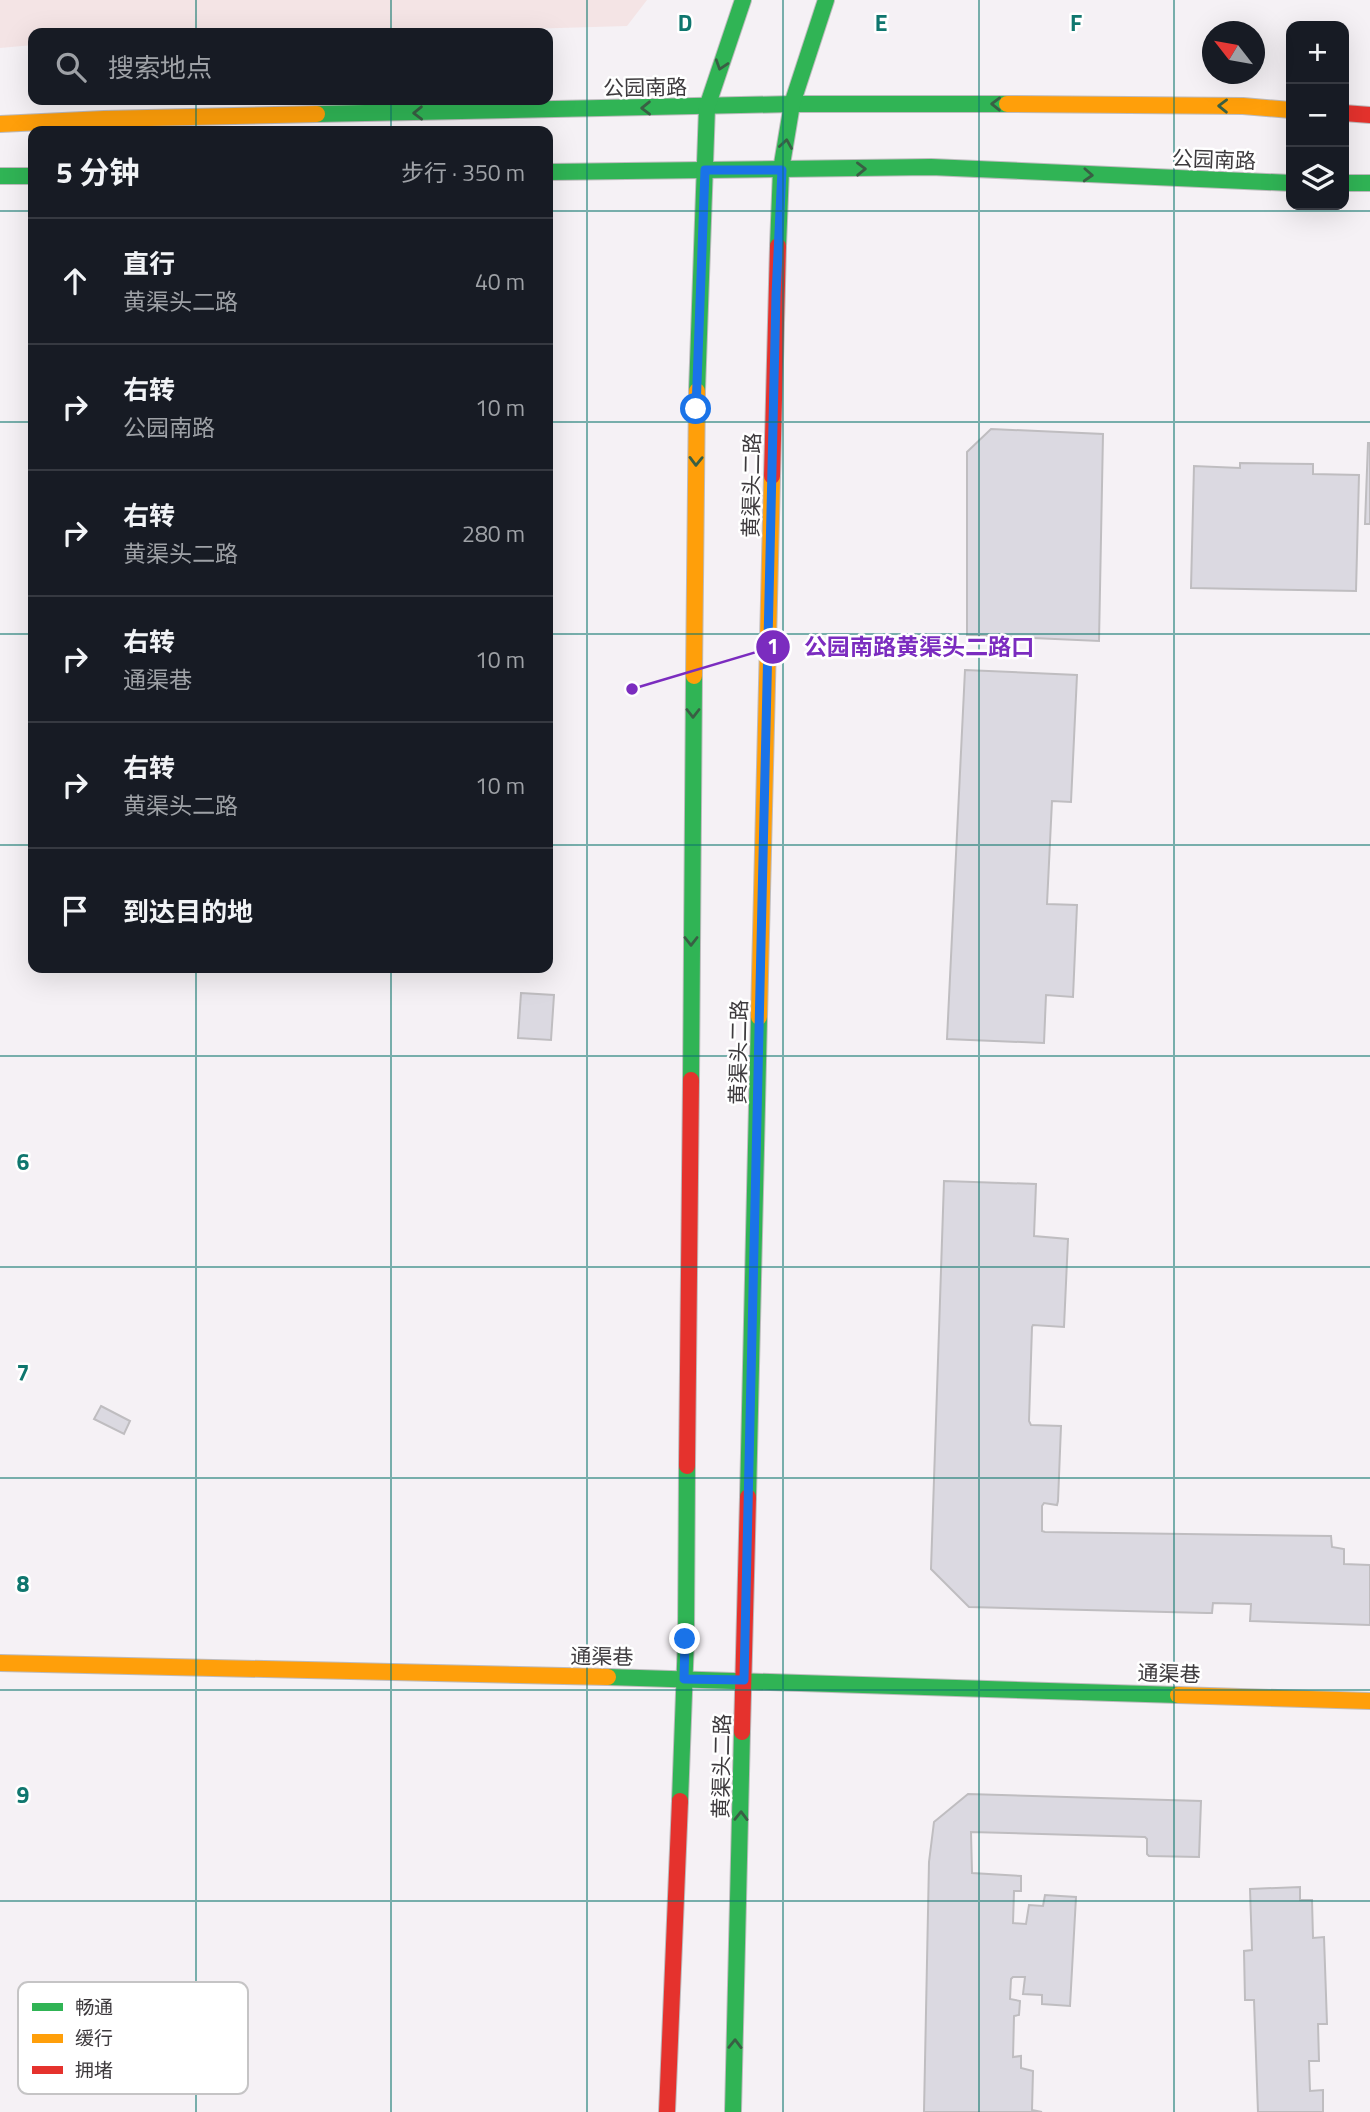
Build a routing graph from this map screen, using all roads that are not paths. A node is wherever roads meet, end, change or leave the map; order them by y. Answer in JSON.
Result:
{"nodes":[{"id":1,"x":743,"y":0,"type":"edge"},
{"id":2,"x":826,"y":0,"type":"edge"},
{"id":3,"x":792,"y":104,"type":"junction"},
{"id":4,"x":707,"y":107,"type":"junction"},
{"id":5,"x":1286,"y":110,"type":"edge"},
{"id":6,"x":1349,"y":113,"type":"edge"},
{"id":7,"x":1370,"y":115,"type":"edge"},
{"id":8,"x":0,"y":124,"type":"edge"},
{"id":9,"x":705,"y":170,"type":"junction"},
{"id":10,"x":782,"y":170,"type":"junction"},
{"id":11,"x":553,"y":172,"type":"edge"},
{"id":12,"x":0,"y":176,"type":"edge"},
{"id":13,"x":28,"y":176,"type":"edge"},
{"id":14,"x":1286,"y":183,"type":"edge"},
{"id":15,"x":1349,"y":183,"type":"edge"},
{"id":16,"x":1370,"y":183,"type":"edge"},
{"id":17,"x":0,"y":1663,"type":"edge"},
{"id":18,"x":684,"y":1679,"type":"junction"},
{"id":19,"x":744,"y":1680,"type":"junction"},
{"id":20,"x":1370,"y":1701,"type":"edge"},
{"id":21,"x":667,"y":2112,"type":"edge"},
{"id":22,"x":733,"y":2112,"type":"edge"}],
"edges":[{"from":1,"to":4,"type":"main road","name":"黄渠头二路","one_way":true},
{"from":2,"to":3,"type":"main road","name":"黄渠头二路"},
{"from":3,"to":4,"type":"main road","name":"公园南路"},
{"from":5,"to":3,"type":"main road","name":"公园南路","one_way":true},
{"from":10,"to":3,"type":"main road","name":"黄渠头二路","one_way":true},
{"from":4,"to":8,"type":"main road","name":"公园南路","one_way":true},
{"from":4,"to":9,"type":"main road","name":"黄渠头二路"},
{"from":6,"to":7,"type":"main road"},
{"from":9,"to":10,"type":"main road","name":"公园南路"},
{"from":9,"to":11,"type":"main road","name":"公园南路"},
{"from":9,"to":18,"type":"main road","name":"黄渠头二路","one_way":true},
{"from":10,"to":14,"type":"main road","name":"公园南路","one_way":true},
{"from":10,"to":19,"type":"main road","name":"黄渠头二路"},
{"from":12,"to":13,"type":"main road"},
{"from":15,"to":16,"type":"main road"},
{"from":17,"to":18,"type":"main road","name":"通渠巷"},
{"from":18,"to":19,"type":"main road","name":"通渠巷"},
{"from":18,"to":21,"type":"main road","name":"黄渠头二路"},
{"from":19,"to":20,"type":"main road","name":"通渠巷"},
{"from":22,"to":19,"type":"main road","name":"黄渠头二路","one_way":true}]}
